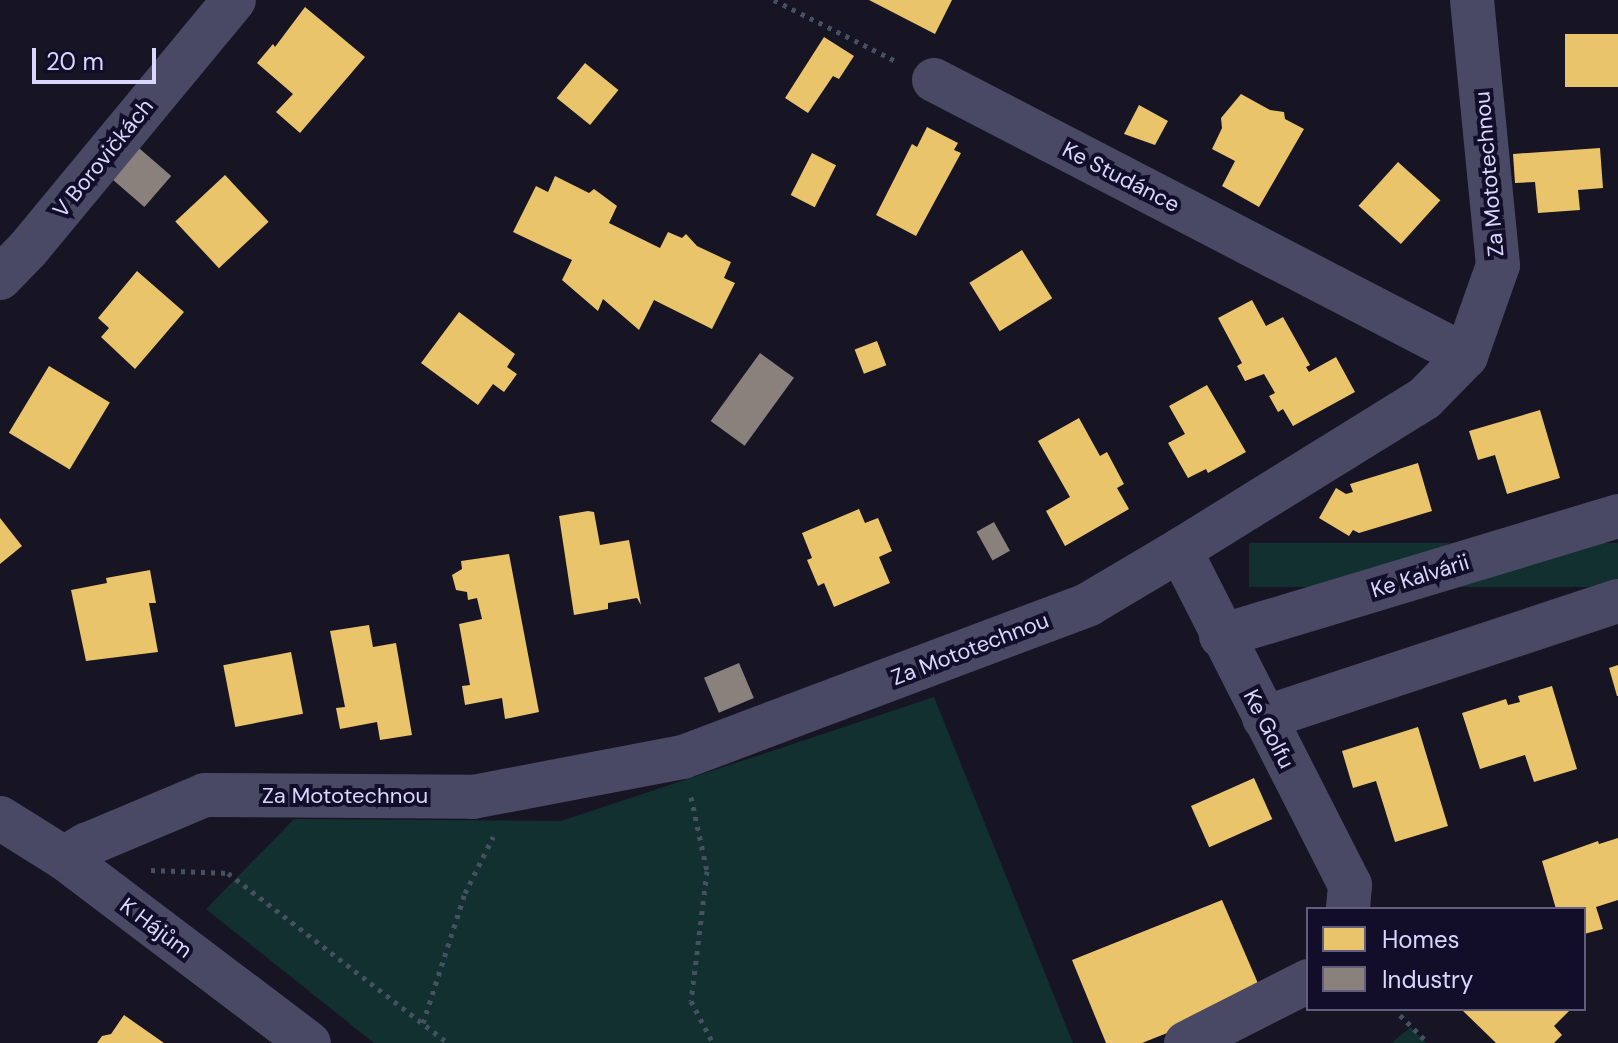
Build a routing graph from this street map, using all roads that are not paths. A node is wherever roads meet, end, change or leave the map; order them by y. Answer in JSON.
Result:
{"nodes":[{"id":1,"x":234,"y":0,"type":"edge"},
{"id":2,"x":1472,"y":0,"type":"edge"},
{"id":3,"x":934,"y":80,"type":"road end"},
{"id":4,"x":0,"y":278,"type":"edge"},
{"id":5,"x":1466,"y":356,"type":"junction"},
{"id":6,"x":1618,"y":516,"type":"edge"},
{"id":7,"x":1180,"y":550,"type":"junction"},
{"id":8,"x":1618,"y":601,"type":"edge"},
{"id":9,"x":1221,"y":636,"type":"junction"},
{"id":10,"x":1264,"y":718,"type":"junction"},
{"id":11,"x":0,"y":818,"type":"edge"},
{"id":12,"x":75,"y":852,"type":"junction"},
{"id":13,"x":1348,"y":907,"type":"edge"},
{"id":14,"x":1299,"y":987,"type":"edge"},
{"id":15,"x":309,"y":1043,"type":"edge"},
{"id":16,"x":1186,"y":1043,"type":"edge"}],
"edges":[{"from":1,"to":4,"type":"street","name":"V Borovičkách"},
{"from":2,"to":5,"type":"street","name":"Za Mototechnou"},
{"from":3,"to":5,"type":"street","name":"Ke Studánce"},
{"from":5,"to":7,"type":"street","name":"Za Mototechnou"},
{"from":6,"to":9,"type":"street","name":"Ke Kalvárii"},
{"from":7,"to":9,"type":"street","name":"Ke Golfu"},
{"from":7,"to":12,"type":"street","name":"Za Mototechnou"},
{"from":8,"to":10,"type":"street"},
{"from":9,"to":10,"type":"street","name":"Ke Golfu"},
{"from":10,"to":13,"type":"street","name":"Ke Golfu"},
{"from":11,"to":12,"type":"street","name":"K Hájům"},
{"from":12,"to":15,"type":"street","name":"K Hájům"},
{"from":14,"to":16,"type":"street"}]}
